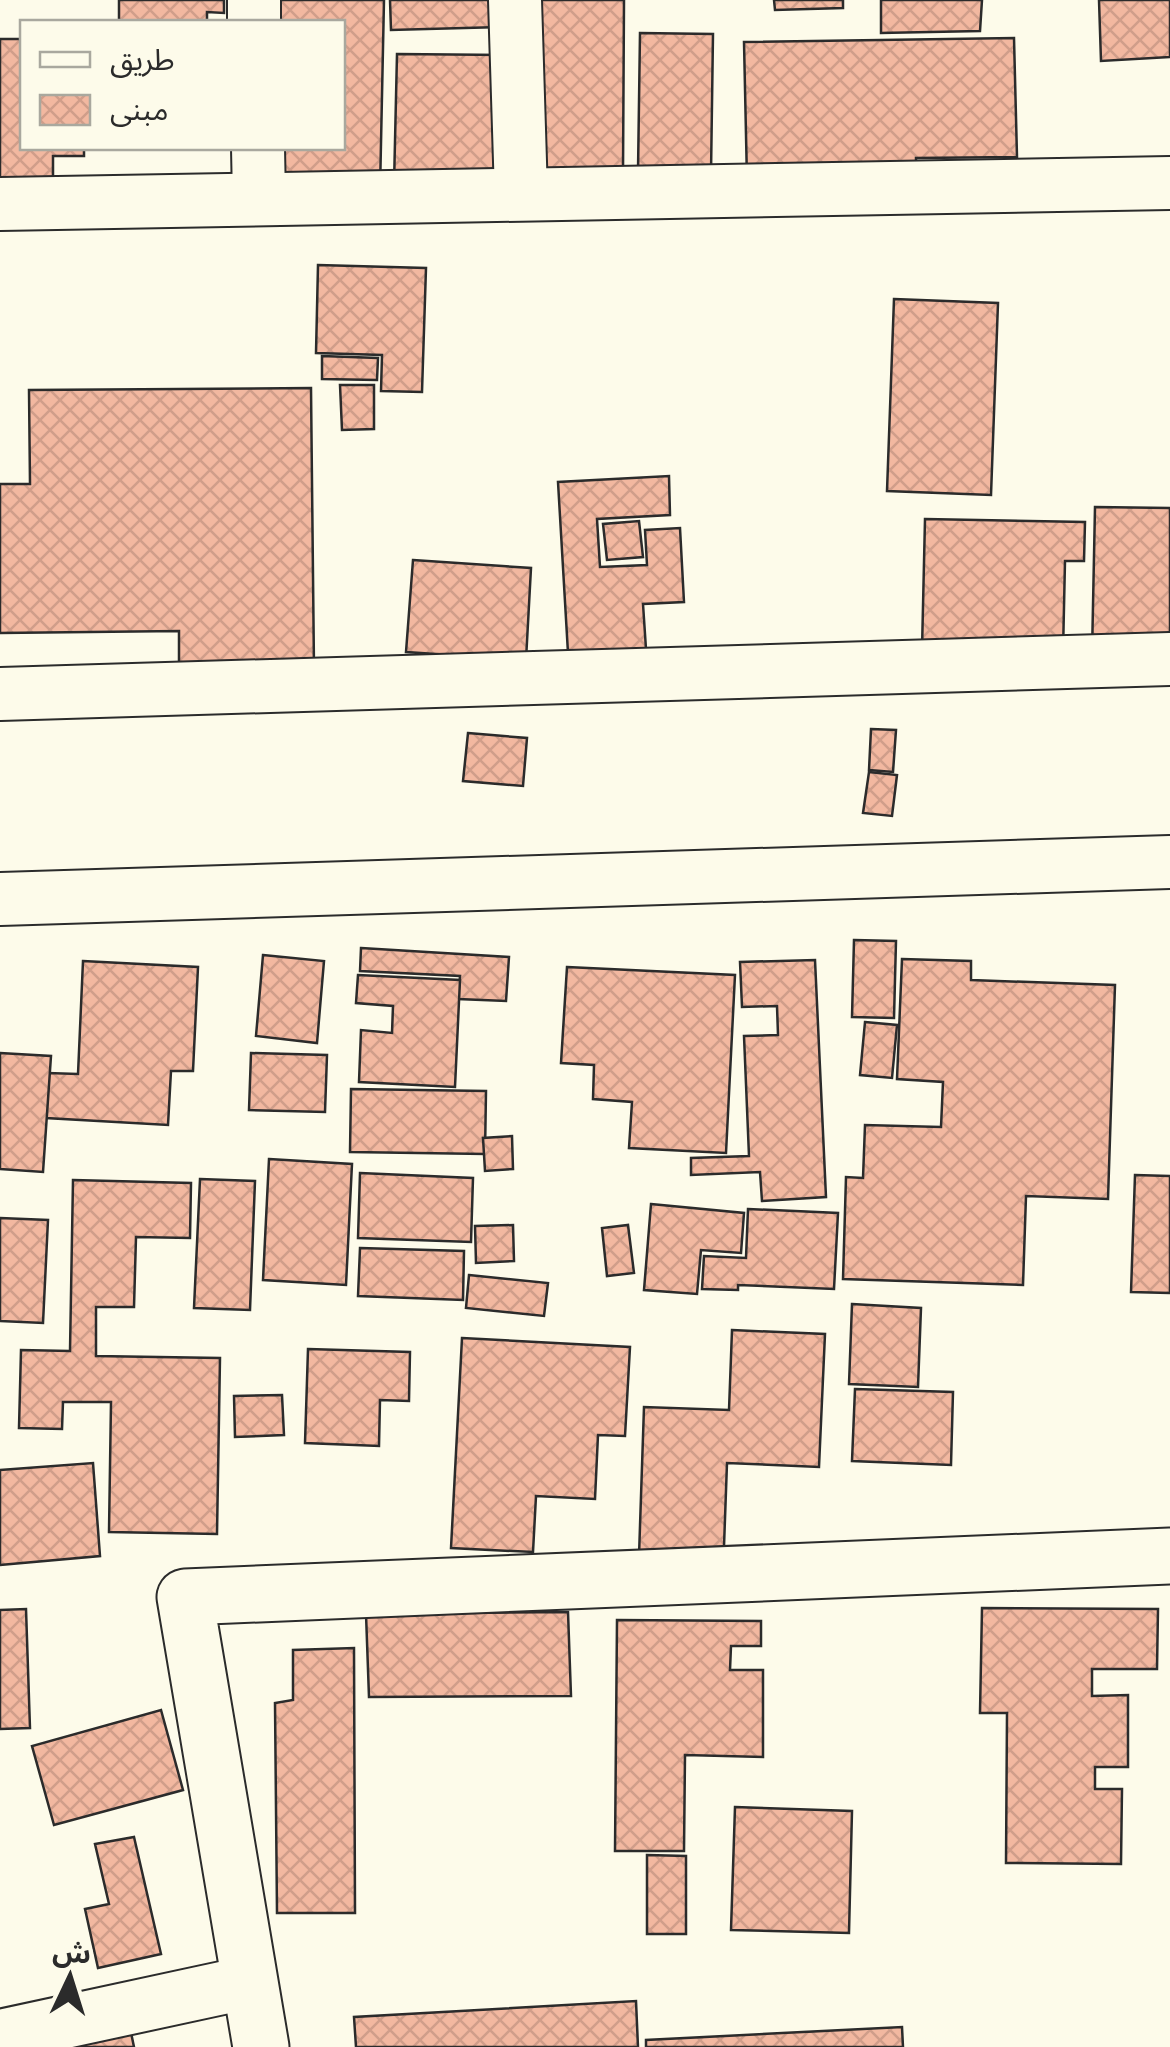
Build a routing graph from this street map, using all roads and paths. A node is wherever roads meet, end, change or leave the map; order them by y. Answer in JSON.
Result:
{"nodes":[{"id":1,"x":515,"y":0,"type":"edge"},
{"id":2,"x":258,"y":173,"type":"edge"},
{"id":3,"x":1170,"y":182,"type":"edge"},
{"id":4,"x":522,"y":194,"type":"junction"},
{"id":5,"x":0,"y":204,"type":"edge"},
{"id":6,"x":1170,"y":659,"type":"edge"},
{"id":7,"x":0,"y":694,"type":"edge"},
{"id":8,"x":1170,"y":862,"type":"edge"},
{"id":9,"x":0,"y":899,"type":"edge"},
{"id":10,"x":1170,"y":1556,"type":"edge"},
{"id":11,"x":250,"y":1982,"type":"junction"},
{"id":12,"x":0,"y":2036,"type":"edge"},
{"id":13,"x":261,"y":2047,"type":"edge"}],
"edges":[{"from":1,"to":4,"type":"street"},
{"from":2,"to":4,"type":"street"},
{"from":2,"to":5,"type":"street"},
{"from":3,"to":4,"type":"street"},
{"from":6,"to":7,"type":"street"},
{"from":8,"to":9,"type":"street"},
{"from":10,"to":11,"type":"street"},
{"from":11,"to":12,"type":"street"},
{"from":11,"to":13,"type":"street"}]}
